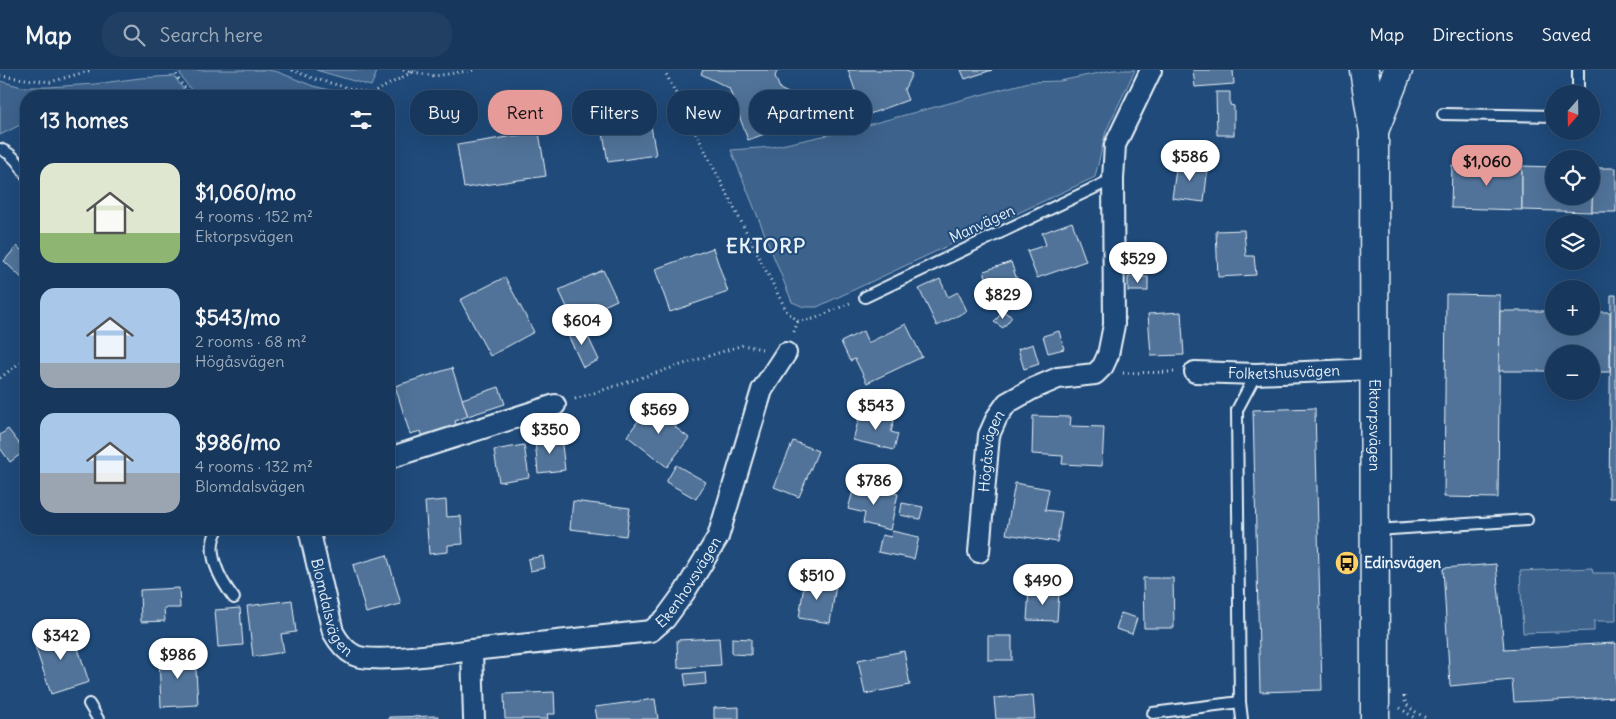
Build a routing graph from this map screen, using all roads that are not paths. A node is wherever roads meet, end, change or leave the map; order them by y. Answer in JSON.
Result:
{"nodes":[{"id":1,"x":1151,"y":70,"type":"edge"},
{"id":2,"x":1364,"y":70,"type":"edge"},
{"id":3,"x":1398,"y":70,"type":"edge"},
{"id":4,"x":1578,"y":70,"type":"edge"},
{"id":5,"x":1578,"y":85,"type":"edge"},
{"id":6,"x":1443,"y":114,"type":"dead end"},
{"id":7,"x":1545,"y":116,"type":"edge"},
{"id":8,"x":1374,"y":133,"type":"junction"},
{"id":9,"x":0,"y":149,"type":"edge"},
{"id":10,"x":20,"y":165,"type":"edge"},
{"id":11,"x":1113,"y":179,"type":"junction"},
{"id":12,"x":864,"y":296,"type":"road end"},
{"id":13,"x":786,"y":353,"type":"road end"},
{"id":14,"x":1374,"y":369,"type":"junction"},
{"id":15,"x":1195,"y":372,"type":"dead end"},
{"id":16,"x":1256,"y":374,"type":"junction"},
{"id":17,"x":555,"y":405,"type":"road end"},
{"id":18,"x":395,"y":456,"type":"edge"},
{"id":19,"x":1527,"y":520,"type":"dead end"},
{"id":20,"x":1375,"y":530,"type":"junction"},
{"id":21,"x":215,"y":535,"type":"edge"},
{"id":22,"x":310,"y":535,"type":"edge"},
{"id":23,"x":979,"y":552,"type":"dead end"},
{"id":24,"x":234,"y":598,"type":"dead end"},
{"id":25,"x":472,"y":650,"type":"junction"},
{"id":26,"x":1240,"y":702,"type":"junction"},
{"id":27,"x":89,"y":704,"type":"dead end"},
{"id":28,"x":1153,"y":713,"type":"dead end"},
{"id":29,"x":98,"y":719,"type":"edge"},
{"id":30,"x":474,"y":719,"type":"edge"},
{"id":31,"x":1242,"y":719,"type":"edge"},
{"id":32,"x":1376,"y":719,"type":"edge"}],
"edges":[{"from":1,"to":11,"type":"street","name":"Högåsvägen"},
{"from":2,"to":8,"type":"street","name":"Ektorpsvägen"},
{"from":3,"to":8,"type":"street","name":"Ektorpsvägen"},
{"from":4,"to":5,"type":"lane"},
{"from":6,"to":7,"type":"lane"},
{"from":8,"to":14,"type":"street","name":"Ektorpsvägen"},
{"from":9,"to":10,"type":"lane"},
{"from":11,"to":12,"type":"lane","name":"Manvägen"},
{"from":11,"to":23,"type":"street","name":"Högåsvägen"},
{"from":13,"to":25,"type":"street","name":"Ekenhovsvägen"},
{"from":14,"to":16,"type":"street","name":"Folketshusvägen"},
{"from":14,"to":20,"type":"street","name":"Ektorpsvägen"},
{"from":15,"to":16,"type":"street","name":"Folketshusvägen"},
{"from":16,"to":26,"type":"lane"},
{"from":17,"to":18,"type":"street"},
{"from":19,"to":20,"type":"lane"},
{"from":20,"to":32,"type":"street","name":"Ektorpsvägen"},
{"from":21,"to":24,"type":"lane"},
{"from":22,"to":25,"type":"street","name":"Blomdalsvägen"},
{"from":25,"to":30,"type":"street"},
{"from":26,"to":28,"type":"lane"},
{"from":26,"to":31,"type":"lane"},
{"from":27,"to":29,"type":"lane"}]}
